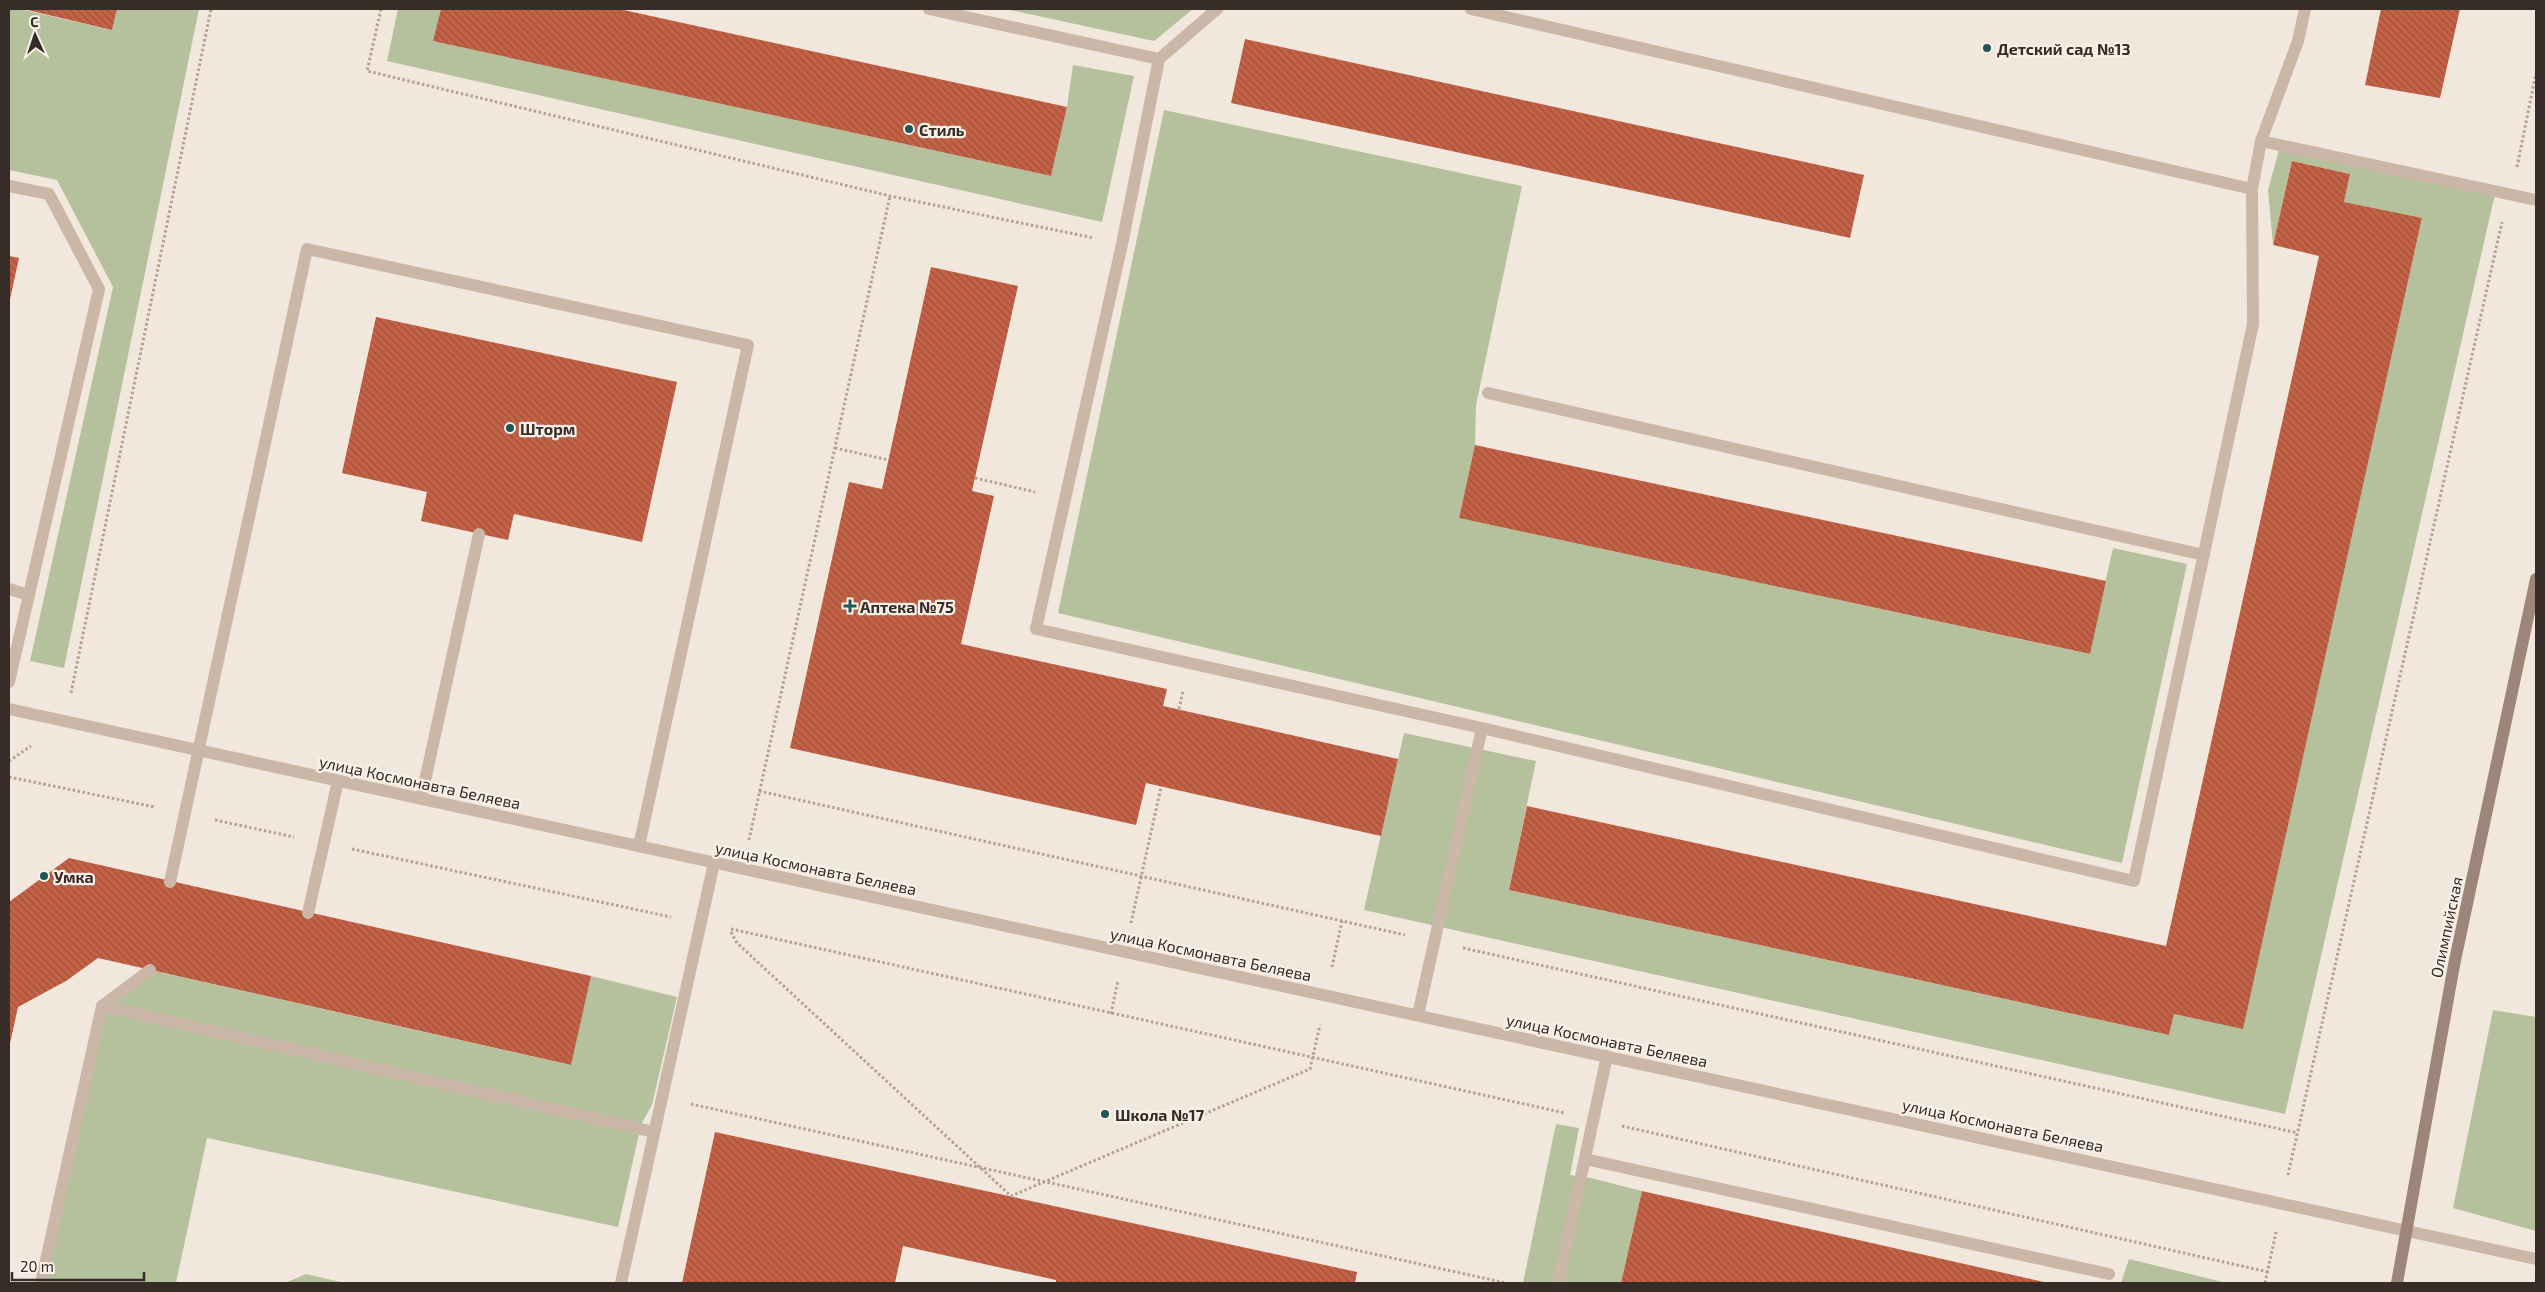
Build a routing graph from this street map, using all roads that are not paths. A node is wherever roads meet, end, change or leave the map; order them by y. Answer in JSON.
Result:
{"nodes":[{"id":1,"x":928,"y":9,"type":"edge"},
{"id":2,"x":1217,"y":9,"type":"edge"},
{"id":3,"x":1470,"y":9,"type":"edge"},
{"id":4,"x":2305,"y":9,"type":"edge"},
{"id":5,"x":1160,"y":59,"type":"junction"},
{"id":6,"x":2260,"y":141,"type":"junction"},
{"id":7,"x":9,"y":186,"type":"edge"},
{"id":8,"x":2252,"y":189,"type":"junction"},
{"id":9,"x":2536,"y":200,"type":"edge"},
{"id":10,"x":1488,"y":393,"type":"dead end"},
{"id":11,"x":479,"y":534,"type":"dead end"},
{"id":12,"x":2204,"y":555,"type":"junction"},
{"id":13,"x":2536,"y":579,"type":"edge"},
{"id":14,"x":9,"y":589,"type":"edge"},
{"id":15,"x":29,"y":594,"type":"junction"},
{"id":16,"x":9,"y":682,"type":"edge"},
{"id":17,"x":9,"y":709,"type":"edge"},
{"id":18,"x":1482,"y":728,"type":"junction"},
{"id":19,"x":198,"y":750,"type":"junction"},
{"id":20,"x":338,"y":781,"type":"junction"},
{"id":21,"x":421,"y":799,"type":"junction"},
{"id":22,"x":639,"y":846,"type":"junction"},
{"id":23,"x":714,"y":863,"type":"junction"},
{"id":24,"x":170,"y":882,"type":"dead end"},
{"id":25,"x":308,"y":913,"type":"dead end"},
{"id":26,"x":150,"y":970,"type":"dead end"},
{"id":27,"x":102,"y":1006,"type":"junction"},
{"id":28,"x":1418,"y":1015,"type":"junction"},
{"id":29,"x":1607,"y":1056,"type":"junction"},
{"id":30,"x":654,"y":1132,"type":"junction"},
{"id":31,"x":1585,"y":1159,"type":"junction"},
{"id":32,"x":2407,"y":1230,"type":"junction"},
{"id":33,"x":2536,"y":1259,"type":"edge"},
{"id":34,"x":2109,"y":1274,"type":"dead end"},
{"id":35,"x":41,"y":1283,"type":"edge"},
{"id":36,"x":621,"y":1283,"type":"edge"},
{"id":37,"x":1558,"y":1283,"type":"edge"},
{"id":38,"x":2397,"y":1283,"type":"edge"}],
"edges":[{"from":1,"to":5,"type":"street"},
{"from":2,"to":5,"type":"street"},
{"from":3,"to":8,"type":"street"},
{"from":4,"to":6,"type":"street"},
{"from":5,"to":18,"type":"street"},
{"from":6,"to":8,"type":"street"},
{"from":6,"to":9,"type":"street"},
{"from":7,"to":15,"type":"street"},
{"from":8,"to":12,"type":"street"},
{"from":10,"to":12,"type":"street"},
{"from":11,"to":21,"type":"street"},
{"from":12,"to":18,"type":"street"},
{"from":13,"to":32,"type":"main road","name":"Олимпийская"},
{"from":14,"to":15,"type":"street"},
{"from":15,"to":16,"type":"street"},
{"from":17,"to":19,"type":"street","name":"улица Космонавта Беляева"},
{"from":18,"to":28,"type":"street"},
{"from":19,"to":20,"type":"street","name":"улица Космонавта Беляева"},
{"from":19,"to":22,"type":"street"},
{"from":19,"to":24,"type":"street"},
{"from":20,"to":21,"type":"street","name":"улица Космонавта Беляева"},
{"from":20,"to":25,"type":"street"},
{"from":21,"to":22,"type":"street","name":"улица Космонавта Беляева"},
{"from":22,"to":23,"type":"street","name":"улица Космонавта Беляева"},
{"from":23,"to":28,"type":"street","name":"улица Космонавта Беляева"},
{"from":23,"to":30,"type":"street"},
{"from":26,"to":27,"type":"street"},
{"from":27,"to":30,"type":"street"},
{"from":27,"to":35,"type":"street"},
{"from":28,"to":29,"type":"street","name":"улица Космонавта Беляева"},
{"from":29,"to":31,"type":"street"},
{"from":29,"to":32,"type":"street","name":"улица Космонавта Беляева"},
{"from":30,"to":36,"type":"street"},
{"from":31,"to":34,"type":"street"},
{"from":31,"to":37,"type":"street"},
{"from":32,"to":33,"type":"street","name":"улица Космонавта Беляева"},
{"from":32,"to":38,"type":"main road","name":"Олимпийская"}]}
